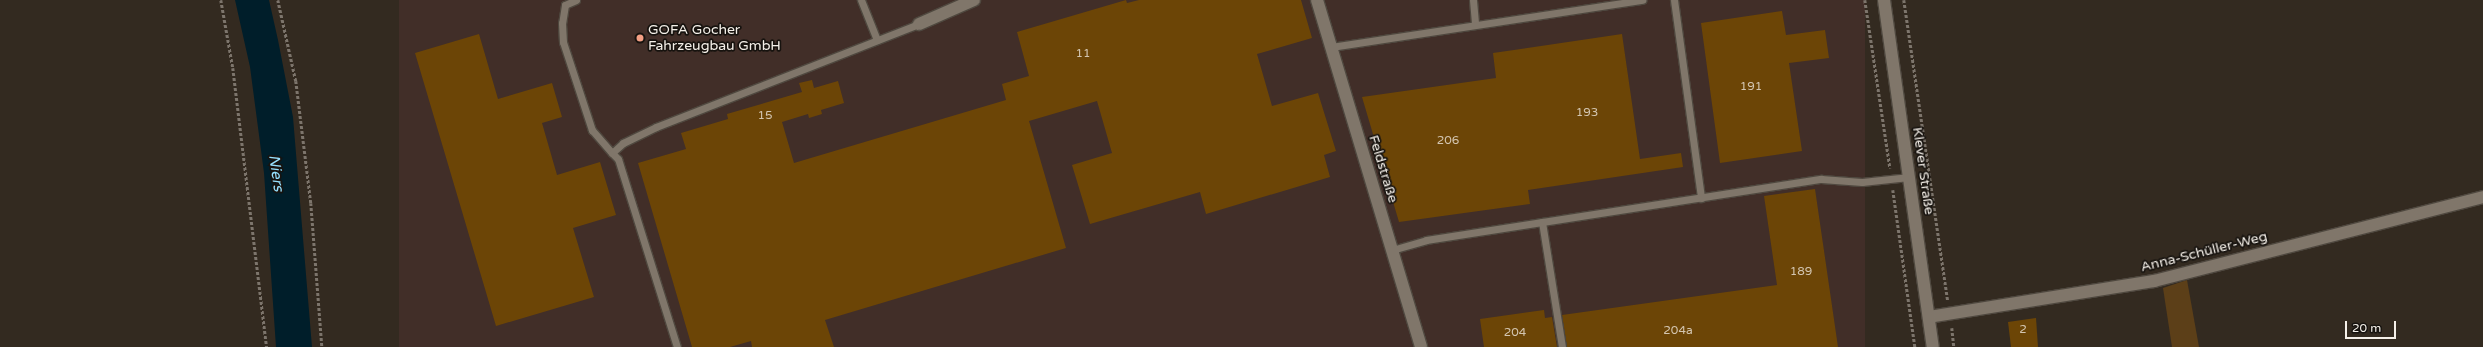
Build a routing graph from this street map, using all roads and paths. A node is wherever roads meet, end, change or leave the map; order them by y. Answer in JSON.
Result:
{"nodes":[{"id":1,"x":221,"y":0,"type":"edge"},
{"id":2,"x":278,"y":0,"type":"edge"},
{"id":3,"x":576,"y":0,"type":"edge"},
{"id":4,"x":861,"y":0,"type":"edge"},
{"id":5,"x":974,"y":0,"type":"edge"},
{"id":6,"x":1317,"y":0,"type":"edge"},
{"id":7,"x":1473,"y":0,"type":"edge"},
{"id":8,"x":1642,"y":0,"type":"edge"},
{"id":9,"x":1674,"y":0,"type":"edge"},
{"id":10,"x":1884,"y":0,"type":"edge"},
{"id":11,"x":1904,"y":0,"type":"edge"},
{"id":12,"x":955,"y":4,"type":"edge"},
{"id":13,"x":919,"y":24,"type":"joint"},
{"id":14,"x":1476,"y":24,"type":"junction"},
{"id":15,"x":877,"y":40,"type":"junction"},
{"id":16,"x":1331,"y":47,"type":"junction"},
{"id":17,"x":612,"y":153,"type":"junction"},
{"id":18,"x":1908,"y":176,"type":"junction"},
{"id":19,"x":2483,"y":197,"type":"edge"},
{"id":20,"x":1701,"y":198,"type":"junction"},
{"id":21,"x":1542,"y":222,"type":"junction"},
{"id":22,"x":1392,"y":250,"type":"junction"},
{"id":23,"x":1950,"y":315,"type":"junction"},
{"id":24,"x":1929,"y":317,"type":"junction"},
{"id":25,"x":267,"y":347,"type":"edge"},
{"id":26,"x":322,"y":347,"type":"edge"},
{"id":27,"x":677,"y":347,"type":"edge"},
{"id":28,"x":1421,"y":347,"type":"edge"},
{"id":29,"x":1562,"y":347,"type":"edge"},
{"id":30,"x":1933,"y":347,"type":"edge"},
{"id":31,"x":1954,"y":347,"type":"edge"}],
"edges":[{"from":1,"to":25,"type":"path"},
{"from":2,"to":26,"type":"path"},
{"from":3,"to":17,"type":"lane"},
{"from":4,"to":15,"type":"lane"},
{"from":5,"to":12,"type":"street"},
{"from":6,"to":16,"type":"street","name":"Feldstraße"},
{"from":7,"to":14,"type":"lane"},
{"from":8,"to":14,"type":"lane"},
{"from":9,"to":20,"type":"lane"},
{"from":10,"to":18,"type":"street","name":"Klever Straße"},
{"from":11,"to":23,"type":"path"},
{"from":12,"to":13,"type":"street"},
{"from":13,"to":15,"type":"lane"},
{"from":14,"to":16,"type":"lane"},
{"from":15,"to":17,"type":"lane"},
{"from":16,"to":22,"type":"street","name":"Feldstraße"},
{"from":17,"to":27,"type":"lane"},
{"from":18,"to":20,"type":"lane"},
{"from":18,"to":24,"type":"street","name":"Klever Straße"},
{"from":19,"to":23,"type":"street","name":"Anna-Schüller-Weg"},
{"from":20,"to":21,"type":"lane"},
{"from":21,"to":22,"type":"lane"},
{"from":21,"to":29,"type":"lane"},
{"from":22,"to":28,"type":"street","name":"Feldstraße"},
{"from":23,"to":24,"type":"street","name":"Anna-Schüller-Weg"},
{"from":23,"to":31,"type":"path"},
{"from":24,"to":30,"type":"street","name":"Klever Straße"}]}
